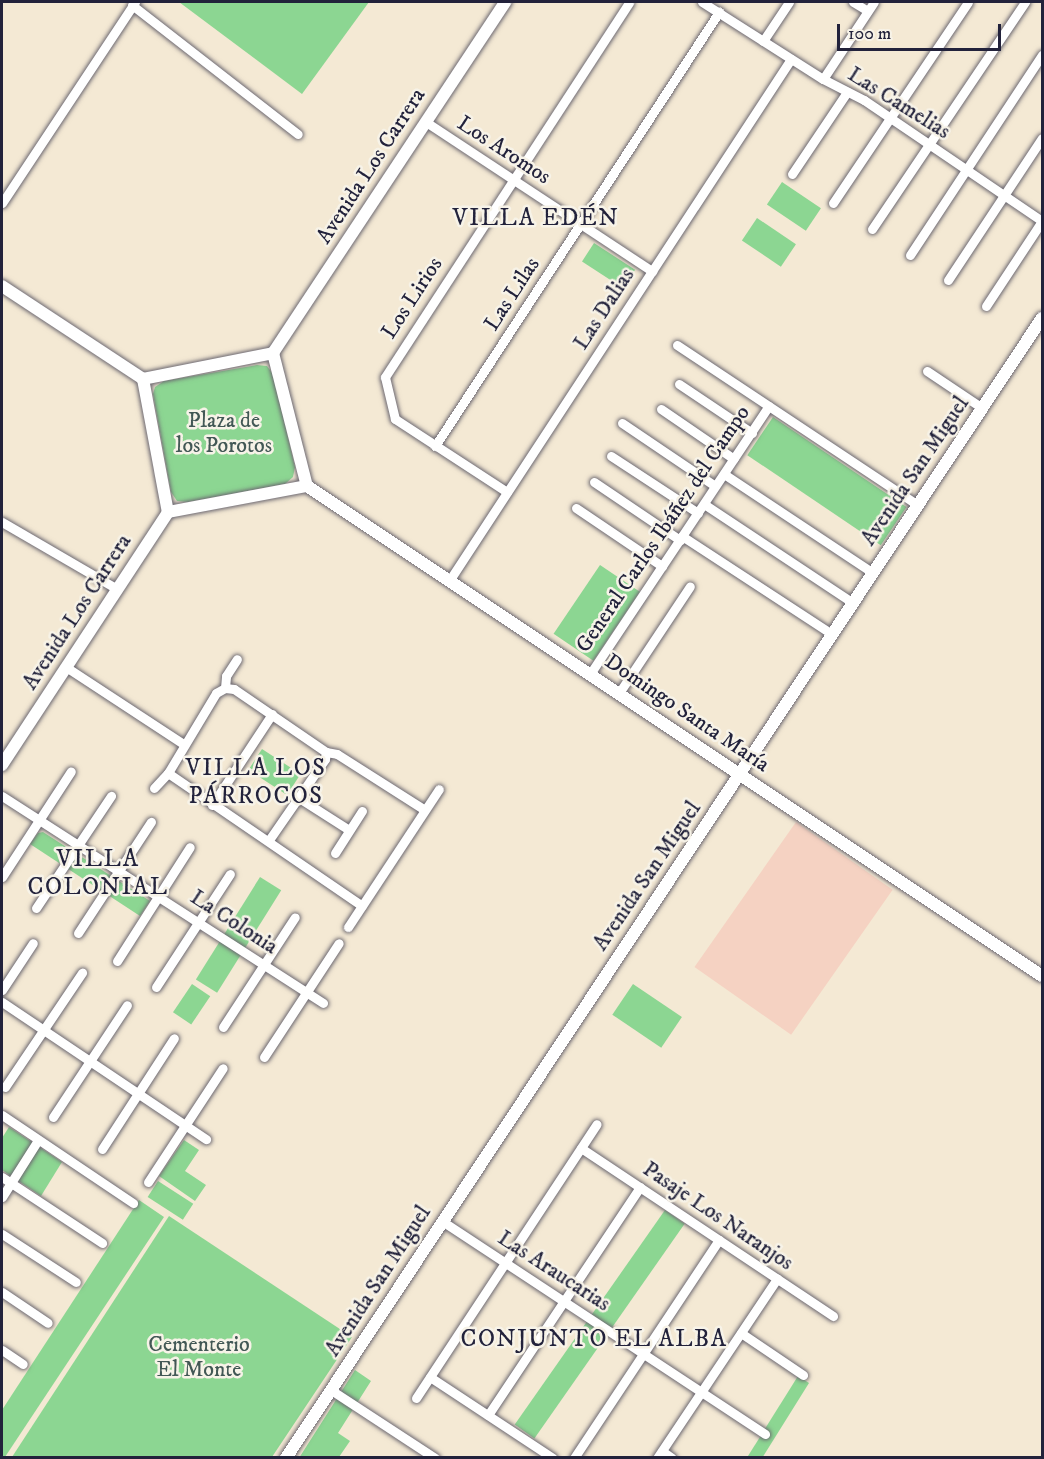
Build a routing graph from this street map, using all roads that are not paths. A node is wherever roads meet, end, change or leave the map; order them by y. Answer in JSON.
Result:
{"nodes":[{"id":1,"x":505,"y":2,"type":"edge"},
{"id":2,"x":629,"y":2,"type":"edge"},
{"id":3,"x":789,"y":2,"type":"edge"},
{"id":4,"x":853,"y":2,"type":"edge"},
{"id":5,"x":874,"y":2,"type":"edge"},
{"id":6,"x":968,"y":2,"type":"edge"},
{"id":7,"x":1025,"y":2,"type":"edge"},
{"id":8,"x":133,"y":3,"type":"edge"},
{"id":9,"x":712,"y":6,"type":"edge"},
{"id":10,"x":868,"y":11,"type":"junction"},
{"id":11,"x":764,"y":41,"type":"junction"},
{"id":12,"x":1042,"y":55,"type":"edge"},
{"id":13,"x":791,"y":59,"type":"junction"},
{"id":14,"x":823,"y":79,"type":"junction"},
{"id":15,"x":847,"y":92,"type":"junction"},
{"id":16,"x":890,"y":118,"type":"junction"},
{"id":17,"x":426,"y":122,"type":"junction"},
{"id":18,"x":298,"y":134,"type":"dead end"},
{"id":19,"x":1042,"y":138,"type":"edge"},
{"id":20,"x":928,"y":144,"type":"junction"},
{"id":21,"x":966,"y":170,"type":"junction"},
{"id":22,"x":792,"y":174,"type":"dead end"},
{"id":23,"x":513,"y":179,"type":"junction"},
{"id":24,"x":1004,"y":196,"type":"junction"},
{"id":25,"x":2,"y":203,"type":"edge"},
{"id":26,"x":833,"y":203,"type":"dead end"},
{"id":27,"x":1042,"y":221,"type":"edge"},
{"id":28,"x":581,"y":224,"type":"junction"},
{"id":29,"x":872,"y":229,"type":"dead end"},
{"id":30,"x":910,"y":255,"type":"dead end"},
{"id":31,"x":652,"y":271,"type":"junction"},
{"id":32,"x":948,"y":280,"type":"dead end"},
{"id":33,"x":2,"y":286,"type":"edge"},
{"id":34,"x":986,"y":306,"type":"dead end"},
{"id":35,"x":1042,"y":318,"type":"edge"},
{"id":36,"x":677,"y":345,"type":"dead end"},
{"id":37,"x":273,"y":353,"type":"junction"},
{"id":38,"x":927,"y":371,"type":"dead end"},
{"id":39,"x":143,"y":379,"type":"junction"},
{"id":40,"x":679,"y":384,"type":"dead end"},
{"id":41,"x":769,"y":406,"type":"junction"},
{"id":42,"x":982,"y":408,"type":"junction"},
{"id":43,"x":661,"y":409,"type":"dead end"},
{"id":44,"x":622,"y":423,"type":"dead end"},
{"id":45,"x":752,"y":433,"type":"junction"},
{"id":46,"x":435,"y":446,"type":"junction"},
{"id":47,"x":611,"y":456,"type":"dead end"},
{"id":48,"x":734,"y":459,"type":"junction"},
{"id":49,"x":724,"y":474,"type":"junction"},
{"id":50,"x":594,"y":482,"type":"dead end"},
{"id":51,"x":307,"y":486,"type":"junction"},
{"id":52,"x":716,"y":486,"type":"junction"},
{"id":53,"x":507,"y":492,"type":"junction"},
{"id":54,"x":704,"y":504,"type":"junction"},
{"id":55,"x":918,"y":505,"type":"junction"},
{"id":56,"x":576,"y":508,"type":"dead end"},
{"id":57,"x":168,"y":512,"type":"junction"},
{"id":58,"x":698,"y":513,"type":"junction"},
{"id":59,"x":2,"y":522,"type":"edge"},
{"id":60,"x":681,"y":538,"type":"junction"},
{"id":61,"x":662,"y":566,"type":"junction"},
{"id":62,"x":873,"y":573,"type":"junction"},
{"id":63,"x":449,"y":581,"type":"junction"},
{"id":64,"x":690,"y":586,"type":"dead end"},
{"id":65,"x":117,"y":589,"type":"junction"},
{"id":66,"x":852,"y":603,"type":"junction"},
{"id":67,"x":832,"y":634,"type":"junction"},
{"id":68,"x":237,"y":658,"type":"dead end"},
{"id":69,"x":66,"y":667,"type":"junction"},
{"id":70,"x":590,"y":674,"type":"junction"},
{"id":71,"x":225,"y":688,"type":"junction"},
{"id":72,"x":618,"y":693,"type":"junction"},
{"id":73,"x":272,"y":714,"type":"junction"},
{"id":74,"x":183,"y":744,"type":"junction"},
{"id":75,"x":326,"y":752,"type":"junction"},
{"id":76,"x":2,"y":765,"type":"edge"},
{"id":77,"x":71,"y":771,"type":"dead end"},
{"id":78,"x":168,"y":773,"type":"junction"},
{"id":79,"x":740,"y":773,"type":"junction"},
{"id":80,"x":154,"y":788,"type":"dead end"},
{"id":81,"x":439,"y":789,"type":"dead end"},
{"id":82,"x":2,"y":796,"type":"edge"},
{"id":83,"x":111,"y":796,"type":"dead end"},
{"id":84,"x":299,"y":798,"type":"junction"},
{"id":85,"x":212,"y":805,"type":"junction"},
{"id":86,"x":425,"y":810,"type":"junction"},
{"id":87,"x":362,"y":811,"type":"dead end"},
{"id":88,"x":39,"y":820,"type":"junction"},
{"id":89,"x":151,"y":822,"type":"dead end"},
{"id":90,"x":349,"y":830,"type":"junction"},
{"id":91,"x":269,"y":840,"type":"junction"},
{"id":92,"x":78,"y":845,"type":"junction"},
{"id":93,"x":190,"y":847,"type":"dead end"},
{"id":94,"x":335,"y":853,"type":"dead end"},
{"id":95,"x":119,"y":871,"type":"junction"},
{"id":96,"x":230,"y":874,"type":"dead end"},
{"id":97,"x":2,"y":877,"type":"edge"},
{"id":98,"x":158,"y":897,"type":"junction"},
{"id":99,"x":362,"y":906,"type":"junction"},
{"id":100,"x":36,"y":908,"type":"dead end"},
{"id":101,"x":295,"y":917,"type":"dead end"},
{"id":102,"x":198,"y":922,"type":"junction"},
{"id":103,"x":348,"y":927,"type":"dead end"},
{"id":104,"x":78,"y":933,"type":"dead end"},
{"id":105,"x":33,"y":943,"type":"dead end"},
{"id":106,"x":339,"y":943,"type":"dead end"},
{"id":107,"x":117,"y":961,"type":"dead end"},
{"id":108,"x":264,"y":965,"type":"junction"},
{"id":109,"x":82,"y":974,"type":"dead end"},
{"id":110,"x":1042,"y":976,"type":"edge"},
{"id":111,"x":156,"y":987,"type":"dead end"},
{"id":112,"x":2,"y":990,"type":"edge"},
{"id":113,"x":306,"y":992,"type":"junction"},
{"id":114,"x":2,"y":1002,"type":"edge"},
{"id":115,"x":324,"y":1003,"type":"dead end"},
{"id":116,"x":127,"y":1005,"type":"dead end"},
{"id":117,"x":223,"y":1027,"type":"dead end"},
{"id":118,"x":44,"y":1030,"type":"junction"},
{"id":119,"x":174,"y":1038,"type":"dead end"},
{"id":120,"x":264,"y":1057,"type":"dead end"},
{"id":121,"x":90,"y":1061,"type":"junction"},
{"id":122,"x":224,"y":1068,"type":"dead end"},
{"id":123,"x":5,"y":1087,"type":"dead end"},
{"id":124,"x":138,"y":1094,"type":"junction"},
{"id":125,"x":2,"y":1115,"type":"edge"},
{"id":126,"x":53,"y":1117,"type":"dead end"},
{"id":127,"x":597,"y":1124,"type":"dead end"},
{"id":128,"x":185,"y":1126,"type":"junction"},
{"id":129,"x":206,"y":1139,"type":"dead end"},
{"id":130,"x":38,"y":1140,"type":"junction"},
{"id":131,"x":581,"y":1148,"type":"junction"},
{"id":132,"x":102,"y":1149,"type":"dead end"},
{"id":133,"x":2,"y":1177,"type":"edge"},
{"id":134,"x":148,"y":1182,"type":"dead end"},
{"id":135,"x":10,"y":1183,"type":"junction"},
{"id":136,"x":640,"y":1187,"type":"junction"},
{"id":137,"x":2,"y":1197,"type":"edge"},
{"id":138,"x":133,"y":1203,"type":"dead end"},
{"id":139,"x":442,"y":1221,"type":"junction"},
{"id":140,"x":2,"y":1234,"type":"edge"},
{"id":141,"x":719,"y":1240,"type":"junction"},
{"id":142,"x":102,"y":1243,"type":"dead end"},
{"id":143,"x":506,"y":1263,"type":"junction"},
{"id":144,"x":777,"y":1279,"type":"junction"},
{"id":145,"x":76,"y":1282,"type":"dead end"},
{"id":146,"x":2,"y":1292,"type":"edge"},
{"id":147,"x":564,"y":1301,"type":"junction"},
{"id":148,"x":833,"y":1316,"type":"dead end"},
{"id":149,"x":48,"y":1323,"type":"dead end"},
{"id":150,"x":741,"y":1333,"type":"junction"},
{"id":151,"x":2,"y":1350,"type":"edge"},
{"id":152,"x":643,"y":1353,"type":"junction"},
{"id":153,"x":23,"y":1364,"type":"dead end"},
{"id":154,"x":803,"y":1375,"type":"dead end"},
{"id":155,"x":430,"y":1377,"type":"junction"},
{"id":156,"x":331,"y":1390,"type":"junction"},
{"id":157,"x":701,"y":1392,"type":"junction"},
{"id":158,"x":416,"y":1398,"type":"dead end"},
{"id":159,"x":488,"y":1415,"type":"junction"},
{"id":160,"x":765,"y":1434,"type":"dead end"},
{"id":161,"x":659,"y":1454,"type":"edge"},
{"id":162,"x":286,"y":1458,"type":"edge"},
{"id":163,"x":435,"y":1458,"type":"edge"},
{"id":164,"x":553,"y":1458,"type":"edge"},
{"id":165,"x":574,"y":1458,"type":"edge"},
{"id":166,"x":672,"y":1458,"type":"edge"}],
"edges":[{"from":1,"to":17,"type":"street","name":"Avenida Los Carrera"},
{"from":2,"to":23,"type":"street","name":"Los Lirios"},
{"from":3,"to":11,"type":"street"},
{"from":4,"to":10,"type":"street"},
{"from":5,"to":10,"type":"street"},
{"from":6,"to":16,"type":"street"},
{"from":7,"to":20,"type":"street"},
{"from":8,"to":18,"type":"street"},
{"from":8,"to":25,"type":"street"},
{"from":9,"to":11,"type":"street","name":"Las Camelias"},
{"from":9,"to":28,"type":"street","name":"Las Lilas"},
{"from":10,"to":14,"type":"street"},
{"from":11,"to":13,"type":"street","name":"Las Camelias"},
{"from":12,"to":21,"type":"street"},
{"from":13,"to":14,"type":"street","name":"Las Camelias"},
{"from":13,"to":31,"type":"street","name":"Las Dalias"},
{"from":14,"to":15,"type":"street","name":"Las Camelias"},
{"from":15,"to":16,"type":"street","name":"Las Camelias"},
{"from":15,"to":22,"type":"street"},
{"from":16,"to":20,"type":"street","name":"Las Camelias"},
{"from":16,"to":26,"type":"street"},
{"from":17,"to":23,"type":"street","name":"Los Aromos"},
{"from":17,"to":37,"type":"street","name":"Avenida Los Carrera"},
{"from":19,"to":24,"type":"street"},
{"from":20,"to":21,"type":"street","name":"Las Camelias"},
{"from":20,"to":29,"type":"street"},
{"from":21,"to":24,"type":"street","name":"Las Camelias"},
{"from":21,"to":30,"type":"street"},
{"from":23,"to":28,"type":"street","name":"Los Aromos"},
{"from":23,"to":46,"type":"street","name":"Los Lirios"},
{"from":24,"to":27,"type":"street","name":"Las Camelias"},
{"from":24,"to":32,"type":"street"},
{"from":27,"to":34,"type":"street"},
{"from":28,"to":31,"type":"street","name":"Los Aromos"},
{"from":28,"to":46,"type":"street","name":"Las Lilas"},
{"from":31,"to":53,"type":"street","name":"Las Dalias"},
{"from":33,"to":39,"type":"street"},
{"from":35,"to":42,"type":"street","name":"Avenida San Miguel"},
{"from":36,"to":41,"type":"street"},
{"from":37,"to":39,"type":"street"},
{"from":37,"to":51,"type":"street"},
{"from":38,"to":42,"type":"street"},
{"from":39,"to":57,"type":"street"},
{"from":40,"to":45,"type":"street"},
{"from":41,"to":45,"type":"street","name":"General Carlos Ibáñez del Campo"},
{"from":41,"to":55,"type":"street"},
{"from":42,"to":55,"type":"street","name":"Avenida San Miguel"},
{"from":43,"to":48,"type":"street"},
{"from":44,"to":52,"type":"street"},
{"from":45,"to":48,"type":"street","name":"General Carlos Ibáñez del Campo"},
{"from":46,"to":53,"type":"street","name":"Los Lirios"},
{"from":47,"to":58,"type":"street"},
{"from":48,"to":49,"type":"street","name":"General Carlos Ibáñez del Campo"},
{"from":49,"to":52,"type":"street","name":"General Carlos Ibáñez del Campo"},
{"from":49,"to":62,"type":"street"},
{"from":50,"to":60,"type":"street"},
{"from":51,"to":57,"type":"street"},
{"from":51,"to":63,"type":"street","name":"Domingo Santa María"},
{"from":52,"to":54,"type":"street","name":"General Carlos Ibáñez del Campo"},
{"from":53,"to":63,"type":"street","name":"Las Dalias"},
{"from":54,"to":58,"type":"street","name":"General Carlos Ibáñez del Campo"},
{"from":54,"to":66,"type":"street"},
{"from":55,"to":62,"type":"street","name":"Avenida San Miguel"},
{"from":56,"to":61,"type":"street"},
{"from":57,"to":65,"type":"street","name":"Avenida Los Carrera"},
{"from":58,"to":60,"type":"street","name":"General Carlos Ibáñez del Campo"},
{"from":59,"to":65,"type":"street"},
{"from":60,"to":61,"type":"street","name":"General Carlos Ibáñez del Campo"},
{"from":60,"to":67,"type":"street"},
{"from":61,"to":70,"type":"street","name":"General Carlos Ibáñez del Campo"},
{"from":62,"to":66,"type":"street","name":"Avenida San Miguel"},
{"from":63,"to":70,"type":"street","name":"Domingo Santa María"},
{"from":64,"to":72,"type":"street"},
{"from":65,"to":69,"type":"street","name":"Avenida Los Carrera"},
{"from":66,"to":67,"type":"street","name":"Avenida San Miguel"},
{"from":67,"to":79,"type":"street","name":"Avenida San Miguel"},
{"from":68,"to":71,"type":"street"},
{"from":69,"to":74,"type":"street"},
{"from":69,"to":76,"type":"street","name":"Avenida Los Carrera"},
{"from":70,"to":72,"type":"street","name":"Domingo Santa María"},
{"from":71,"to":73,"type":"street"},
{"from":71,"to":74,"type":"street"},
{"from":72,"to":79,"type":"street","name":"Domingo Santa María"},
{"from":73,"to":75,"type":"street"},
{"from":73,"to":85,"type":"street"},
{"from":74,"to":78,"type":"street"},
{"from":75,"to":84,"type":"street"},
{"from":75,"to":86,"type":"street"},
{"from":77,"to":88,"type":"street"},
{"from":78,"to":80,"type":"street"},
{"from":78,"to":85,"type":"street"},
{"from":79,"to":110,"type":"street","name":"Domingo Santa María"},
{"from":79,"to":139,"type":"street","name":"Avenida San Miguel"},
{"from":81,"to":86,"type":"street"},
{"from":82,"to":88,"type":"street","name":"La Colonia"},
{"from":83,"to":92,"type":"street"},
{"from":84,"to":90,"type":"street"},
{"from":84,"to":91,"type":"street"},
{"from":85,"to":91,"type":"street"},
{"from":86,"to":99,"type":"street"},
{"from":87,"to":90,"type":"street"},
{"from":88,"to":92,"type":"street","name":"La Colonia"},
{"from":88,"to":97,"type":"street"},
{"from":89,"to":95,"type":"street"},
{"from":90,"to":94,"type":"street"},
{"from":91,"to":99,"type":"street"},
{"from":92,"to":95,"type":"street","name":"La Colonia"},
{"from":92,"to":100,"type":"street"},
{"from":93,"to":98,"type":"street"},
{"from":95,"to":98,"type":"street","name":"La Colonia"},
{"from":95,"to":104,"type":"street"},
{"from":96,"to":102,"type":"street"},
{"from":98,"to":102,"type":"street","name":"La Colonia"},
{"from":98,"to":107,"type":"street"},
{"from":99,"to":103,"type":"street"},
{"from":101,"to":108,"type":"street"},
{"from":102,"to":108,"type":"street","name":"La Colonia"},
{"from":102,"to":111,"type":"street"},
{"from":105,"to":112,"type":"street"},
{"from":106,"to":113,"type":"street"},
{"from":108,"to":113,"type":"street","name":"La Colonia"},
{"from":108,"to":117,"type":"street"},
{"from":109,"to":118,"type":"street"},
{"from":113,"to":115,"type":"street","name":"La Colonia"},
{"from":113,"to":120,"type":"street"},
{"from":114,"to":118,"type":"street"},
{"from":116,"to":121,"type":"street"},
{"from":118,"to":121,"type":"street"},
{"from":118,"to":123,"type":"street"},
{"from":119,"to":124,"type":"street"},
{"from":121,"to":124,"type":"street"},
{"from":121,"to":126,"type":"street"},
{"from":122,"to":128,"type":"street"},
{"from":124,"to":128,"type":"street"},
{"from":124,"to":132,"type":"street"},
{"from":125,"to":130,"type":"street"},
{"from":127,"to":131,"type":"street"},
{"from":128,"to":129,"type":"street"},
{"from":128,"to":134,"type":"street"},
{"from":130,"to":135,"type":"street"},
{"from":130,"to":138,"type":"street"},
{"from":131,"to":136,"type":"street","name":"Pasaje Los Naranjos"},
{"from":131,"to":143,"type":"street"},
{"from":133,"to":135,"type":"street"},
{"from":135,"to":137,"type":"street"},
{"from":135,"to":142,"type":"street"},
{"from":136,"to":141,"type":"street","name":"Pasaje Los Naranjos"},
{"from":136,"to":147,"type":"street"},
{"from":139,"to":143,"type":"street","name":"Las Araucarias"},
{"from":139,"to":156,"type":"street","name":"Avenida San Miguel"},
{"from":140,"to":145,"type":"street"},
{"from":141,"to":144,"type":"street","name":"Pasaje Los Naranjos"},
{"from":141,"to":152,"type":"street"},
{"from":143,"to":147,"type":"street","name":"Las Araucarias"},
{"from":143,"to":155,"type":"street"},
{"from":144,"to":148,"type":"street","name":"Pasaje Los Naranjos"},
{"from":144,"to":150,"type":"street"},
{"from":146,"to":149,"type":"street"},
{"from":147,"to":152,"type":"street","name":"Las Araucarias"},
{"from":147,"to":159,"type":"street"},
{"from":150,"to":154,"type":"street"},
{"from":150,"to":157,"type":"street"},
{"from":151,"to":153,"type":"street"},
{"from":152,"to":157,"type":"street","name":"Las Araucarias"},
{"from":152,"to":165,"type":"street"},
{"from":155,"to":158,"type":"street"},
{"from":155,"to":159,"type":"street"},
{"from":156,"to":162,"type":"street","name":"Avenida San Miguel"},
{"from":156,"to":163,"type":"street"},
{"from":157,"to":160,"type":"street","name":"Las Araucarias"},
{"from":157,"to":161,"type":"street"},
{"from":159,"to":164,"type":"street"},
{"from":161,"to":166,"type":"street"}]}
